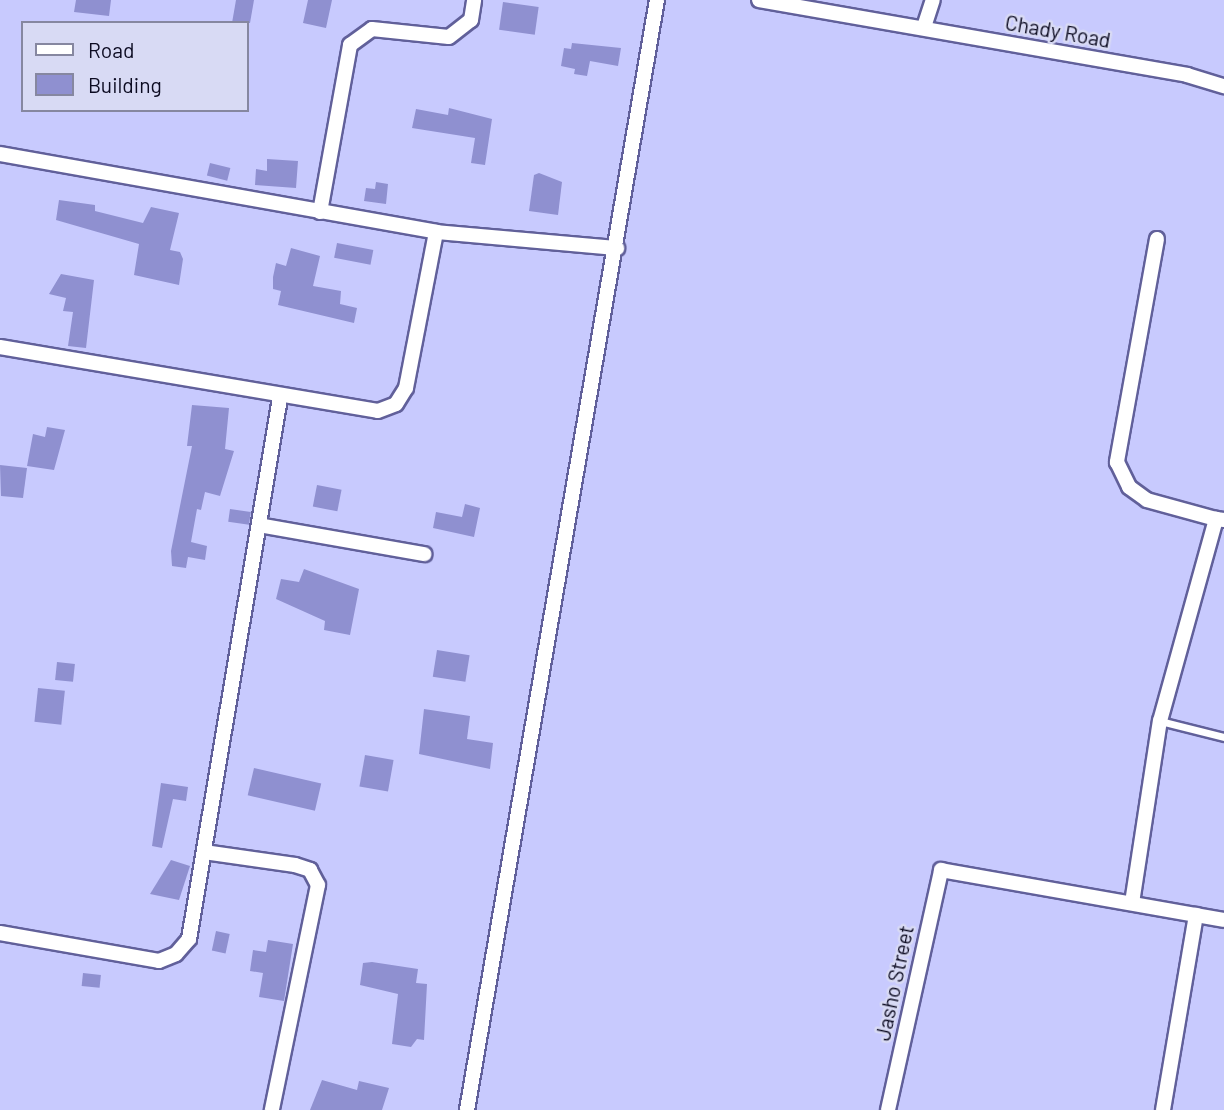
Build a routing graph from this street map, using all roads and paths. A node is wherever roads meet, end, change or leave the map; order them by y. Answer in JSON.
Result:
{"nodes":[{"id":1,"x":474,"y":0,"type":"edge"},
{"id":2,"x":657,"y":0,"type":"edge"},
{"id":3,"x":759,"y":0,"type":"edge"},
{"id":4,"x":933,"y":0,"type":"edge"},
{"id":5,"x":837,"y":6,"type":"edge"},
{"id":6,"x":924,"y":27,"type":"junction"},
{"id":7,"x":1224,"y":86,"type":"edge"},
{"id":8,"x":0,"y":154,"type":"edge"},
{"id":9,"x":320,"y":212,"type":"junction"},
{"id":10,"x":436,"y":232,"type":"junction"},
{"id":11,"x":1157,"y":239,"type":"dead end"},
{"id":12,"x":617,"y":248,"type":"junction"},
{"id":13,"x":0,"y":347,"type":"edge"},
{"id":14,"x":280,"y":398,"type":"junction"},
{"id":15,"x":1220,"y":520,"type":"edge"},
{"id":16,"x":259,"y":524,"type":"junction"},
{"id":17,"x":424,"y":554,"type":"dead end"},
{"id":18,"x":1160,"y":721,"type":"junction"},
{"id":19,"x":1224,"y":737,"type":"edge"},
{"id":20,"x":204,"y":852,"type":"junction"},
{"id":21,"x":1132,"y":903,"type":"junction"},
{"id":22,"x":1196,"y":915,"type":"junction"},
{"id":23,"x":1224,"y":920,"type":"edge"},
{"id":24,"x":0,"y":933,"type":"edge"},
{"id":25,"x":272,"y":1110,"type":"edge"},
{"id":26,"x":467,"y":1110,"type":"edge"},
{"id":27,"x":888,"y":1110,"type":"edge"},
{"id":28,"x":1163,"y":1110,"type":"edge"}],
"edges":[{"from":1,"to":9,"type":"street"},
{"from":2,"to":12,"type":"street"},
{"from":3,"to":5,"type":"street","name":"Chady Road"},
{"from":4,"to":6,"type":"street"},
{"from":5,"to":6,"type":"street","name":"Chady Road"},
{"from":6,"to":7,"type":"street","name":"Chady Road"},
{"from":8,"to":9,"type":"street"},
{"from":9,"to":10,"type":"street"},
{"from":10,"to":12,"type":"street"},
{"from":10,"to":14,"type":"street"},
{"from":11,"to":15,"type":"street"},
{"from":12,"to":26,"type":"street"},
{"from":13,"to":14,"type":"street"},
{"from":14,"to":16,"type":"street"},
{"from":15,"to":18,"type":"street"},
{"from":16,"to":17,"type":"street"},
{"from":16,"to":20,"type":"street"},
{"from":18,"to":19,"type":"lane"},
{"from":18,"to":21,"type":"street"},
{"from":20,"to":24,"type":"street"},
{"from":20,"to":25,"type":"street"},
{"from":21,"to":22,"type":"street"},
{"from":21,"to":27,"type":"street","name":"Jasho Street"},
{"from":22,"to":23,"type":"street"},
{"from":22,"to":28,"type":"street"}]}
